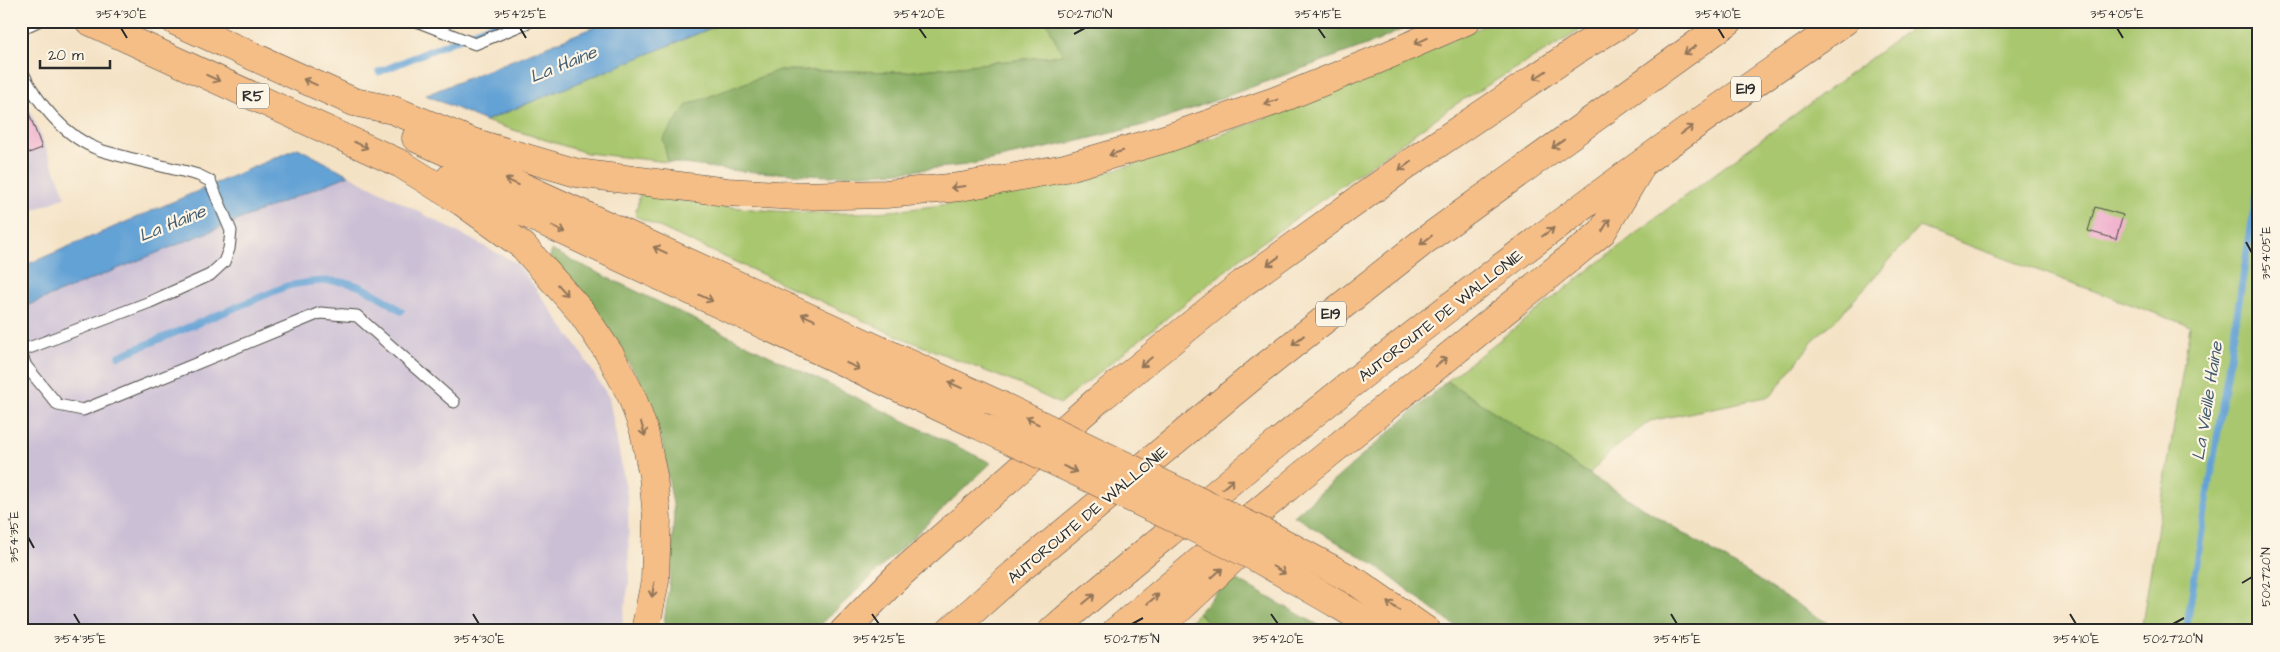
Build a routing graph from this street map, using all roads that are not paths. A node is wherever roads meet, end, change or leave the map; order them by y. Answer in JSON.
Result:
{"nodes":[{"id":1,"x":38,"y":21,"type":"edge"},
{"id":2,"x":175,"y":21,"type":"edge"},
{"id":3,"x":416,"y":21,"type":"edge"},
{"id":4,"x":531,"y":21,"type":"edge"},
{"id":5,"x":1466,"y":21,"type":"edge"},
{"id":6,"x":1625,"y":21,"type":"edge"},
{"id":7,"x":1729,"y":21,"type":"edge"},
{"id":8,"x":1845,"y":21,"type":"edge"},
{"id":9,"x":97,"y":25,"type":"edge"},
{"id":10,"x":21,"y":32,"type":"edge"},
{"id":11,"x":21,"y":69,"type":"edge"},
{"id":12,"x":354,"y":102,"type":"junction"},
{"id":13,"x":1647,"y":158,"type":"junction"},
{"id":14,"x":401,"y":164,"type":"junction"},
{"id":15,"x":21,"y":353,"type":"edge"},
{"id":16,"x":1403,"y":392,"type":"junction"},
{"id":17,"x":454,"y":402,"type":"dead end"},
{"id":18,"x":645,"y":631,"type":"edge"},
{"id":19,"x":844,"y":631,"type":"edge"},
{"id":20,"x":950,"y":631,"type":"edge"},
{"id":21,"x":1052,"y":631,"type":"edge"},
{"id":22,"x":1116,"y":631,"type":"edge"},
{"id":23,"x":1156,"y":631,"type":"edge"},
{"id":24,"x":1382,"y":631,"type":"edge"},
{"id":25,"x":1427,"y":631,"type":"edge"}],
"edges":[{"from":1,"to":10,"type":"lane"},
{"from":12,"to":2,"type":"highway","number":"R5","one_way":true},
{"from":3,"to":4,"type":"lane"},
{"from":5,"to":12,"type":"highway","one_way":true},
{"from":6,"to":19,"type":"highway","one_way":true},
{"from":7,"to":20,"type":"highway","name":"AUTOROUTE DE WALLONIE","number":"E19","one_way":true},
{"from":13,"to":8,"type":"highway","name":"AUTOROUTE DE WALLONIE","number":"E19","one_way":true},
{"from":9,"to":14,"type":"highway","number":"R5","one_way":true},
{"from":11,"to":15,"type":"lane"},
{"from":25,"to":12,"type":"highway","one_way":true,"bridge":true},
{"from":16,"to":13,"type":"highway","one_way":true},
{"from":21,"to":13,"type":"highway","name":"AUTOROUTE DE WALLONIE","number":"E19","one_way":true},
{"from":14,"to":18,"type":"highway","one_way":true},
{"from":14,"to":24,"type":"highway","one_way":true,"bridge":true},
{"from":15,"to":17,"type":"lane"},
{"from":22,"to":16,"type":"highway","one_way":true},
{"from":23,"to":16,"type":"highway","one_way":true}]}
